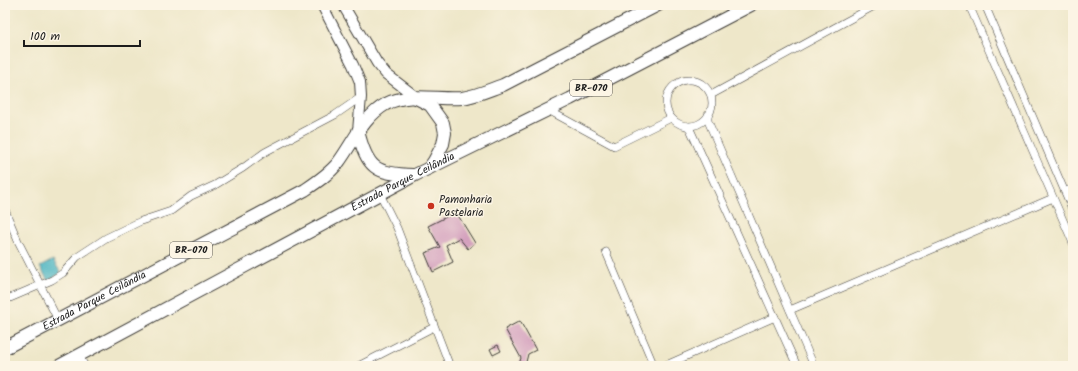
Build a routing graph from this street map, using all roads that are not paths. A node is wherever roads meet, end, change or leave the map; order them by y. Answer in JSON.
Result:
{"nodes":[{"id":1,"x":322,"y":5,"type":"edge"},
{"id":2,"x":343,"y":5,"type":"edge"},
{"id":3,"x":658,"y":5,"type":"edge"},
{"id":4,"x":752,"y":5,"type":"edge"},
{"id":5,"x":876,"y":5,"type":"edge"},
{"id":6,"x":969,"y":5,"type":"edge"},
{"id":7,"x":985,"y":5,"type":"edge"},
{"id":8,"x":710,"y":95,"type":"junction"},
{"id":9,"x":362,"y":97,"type":"junction"},
{"id":10,"x":416,"y":97,"type":"junction"},
{"id":11,"x":548,"y":110,"type":"junction"},
{"id":12,"x":708,"y":115,"type":"junction"},
{"id":13,"x":671,"y":118,"type":"junction"},
{"id":14,"x":687,"y":126,"type":"junction"},
{"id":15,"x":358,"y":130,"type":"junction"},
{"id":16,"x":429,"y":168,"type":"junction"},
{"id":17,"x":415,"y":175,"type":"junction"},
{"id":18,"x":1073,"y":188,"type":"edge"},
{"id":19,"x":1065,"y":192,"type":"junction"},
{"id":20,"x":380,"y":194,"type":"junction"},
{"id":21,"x":1053,"y":198,"type":"junction"},
{"id":22,"x":5,"y":210,"type":"edge"},
{"id":23,"x":1073,"y":211,"type":"edge"},
{"id":24,"x":1073,"y":243,"type":"edge"},
{"id":25,"x":606,"y":252,"type":"dead end"},
{"id":26,"x":40,"y":286,"type":"junction"},
{"id":27,"x":5,"y":299,"type":"edge"},
{"id":28,"x":790,"y":310,"type":"junction"},
{"id":29,"x":775,"y":317,"type":"junction"},
{"id":30,"x":58,"y":320,"type":"junction"},
{"id":31,"x":434,"y":327,"type":"junction"},
{"id":32,"x":5,"y":348,"type":"edge"},
{"id":33,"x":82,"y":361,"type":"edge"},
{"id":34,"x":449,"y":364,"type":"dead end"},
{"id":35,"x":59,"y":366,"type":"edge"},
{"id":36,"x":358,"y":366,"type":"edge"},
{"id":37,"x":654,"y":366,"type":"edge"},
{"id":38,"x":664,"y":366,"type":"edge"},
{"id":39,"x":797,"y":366,"type":"edge"},
{"id":40,"x":814,"y":366,"type":"edge"}],
"edges":[{"from":1,"to":9,"type":"main road"},
{"from":2,"to":10,"type":"main road"},
{"from":3,"to":10,"type":"highway","name":"Estrada Parque Ceilândia","number":"BR-070"},
{"from":4,"to":11,"type":"highway","name":"Estrada Parque Ceilândia","number":"BR-070"},
{"from":5,"to":8,"type":"street"},
{"from":6,"to":21,"type":"street"},
{"from":7,"to":19,"type":"street"},
{"from":8,"to":12,"type":"street"},
{"from":8,"to":13,"type":"street"},
{"from":9,"to":15,"type":"main road"},
{"from":9,"to":26,"type":"street"},
{"from":10,"to":15,"type":"highway","name":"Estrada Parque Ceilândia","number":"BR-070"},
{"from":10,"to":16,"type":"highway"},
{"from":11,"to":13,"type":"street"},
{"from":11,"to":16,"type":"highway","name":"Estrada Parque Ceilândia","number":"BR-070"},
{"from":12,"to":14,"type":"street"},
{"from":12,"to":28,"type":"street"},
{"from":13,"to":14,"type":"street"},
{"from":14,"to":29,"type":"street"},
{"from":15,"to":17,"type":"highway"},
{"from":15,"to":30,"type":"highway","name":"Estrada Parque Ceilândia","number":"BR-070"},
{"from":16,"to":17,"type":"highway","name":"Estrada Parque Ceilândia","number":"BR-070"},
{"from":17,"to":20,"type":"highway","name":"Estrada Parque Ceilândia","number":"BR-070"},
{"from":18,"to":19,"type":"street"},
{"from":19,"to":23,"type":"street"},
{"from":20,"to":31,"type":"street"},
{"from":20,"to":33,"type":"highway","name":"Estrada Parque Ceilândia","number":"BR-070"},
{"from":21,"to":24,"type":"street"},
{"from":21,"to":28,"type":"street"},
{"from":22,"to":26,"type":"street"},
{"from":25,"to":37,"type":"street"},
{"from":26,"to":27,"type":"street"},
{"from":26,"to":30,"type":"street"},
{"from":28,"to":40,"type":"street"},
{"from":29,"to":38,"type":"street"},
{"from":29,"to":39,"type":"street"},
{"from":30,"to":32,"type":"highway","name":"Estrada Parque Ceilândia","number":"BR-070"},
{"from":31,"to":34,"type":"street"},
{"from":31,"to":36,"type":"street"},
{"from":33,"to":35,"type":"highway","name":"Estrada Parque Ceilândia","number":"BR-070"}]}
